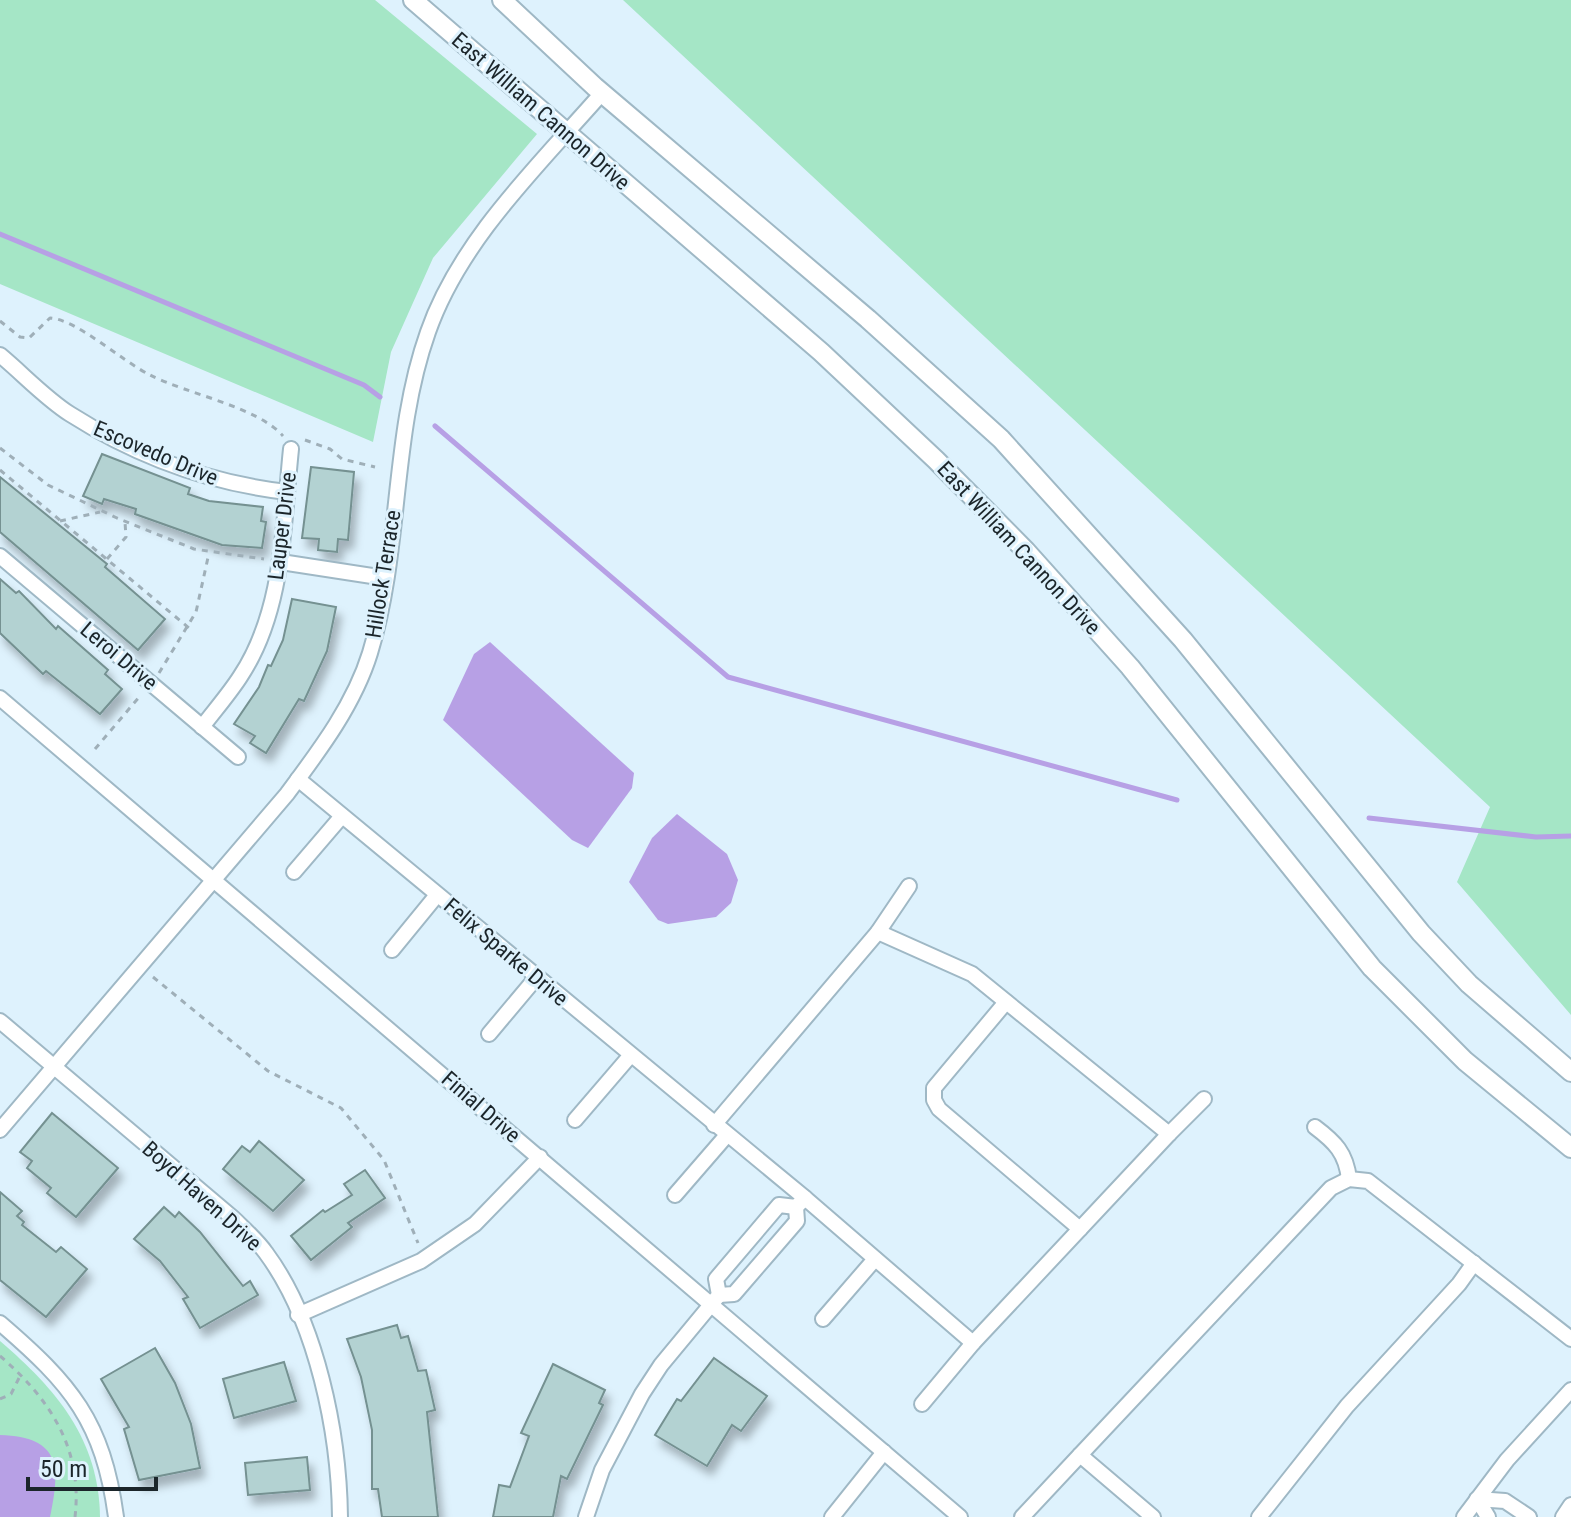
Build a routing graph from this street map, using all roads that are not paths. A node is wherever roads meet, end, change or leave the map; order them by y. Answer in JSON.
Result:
{"nodes":[{"id":1,"x":413,"y":0,"type":"edge"},
{"id":2,"x":502,"y":0,"type":"edge"},
{"id":3,"x":602,"y":93,"type":"junction"},
{"id":4,"x":565,"y":135,"type":"junction"},
{"id":5,"x":0,"y":355,"type":"edge"},
{"id":6,"x":291,"y":449,"type":"dead end"},
{"id":7,"x":287,"y":492,"type":"junction"},
{"id":8,"x":0,"y":556,"type":"edge"},
{"id":9,"x":281,"y":562,"type":"junction"},
{"id":10,"x":385,"y":578,"type":"junction"},
{"id":11,"x":0,"y":698,"type":"edge"},
{"id":12,"x":202,"y":727,"type":"junction"},
{"id":13,"x":238,"y":757,"type":"dead end"},
{"id":14,"x":298,"y":779,"type":"junction"},
{"id":15,"x":342,"y":816,"type":"junction"},
{"id":16,"x":294,"y":872,"type":"dead end"},
{"id":17,"x":213,"y":877,"type":"junction"},
{"id":18,"x":909,"y":886,"type":"dead end"},
{"id":19,"x":437,"y":895,"type":"junction"},
{"id":20,"x":878,"y":932,"type":"junction"},
{"id":21,"x":392,"y":950,"type":"dead end"},
{"id":22,"x":536,"y":978,"type":"junction"},
{"id":23,"x":1006,"y":1002,"type":"junction"},
{"id":24,"x":0,"y":1021,"type":"edge"},
{"id":25,"x":489,"y":1034,"type":"dead end"},
{"id":26,"x":630,"y":1056,"type":"junction"},
{"id":27,"x":53,"y":1066,"type":"junction"},
{"id":28,"x":1571,"y":1072,"type":"edge"},
{"id":29,"x":1204,"y":1099,"type":"dead end"},
{"id":30,"x":575,"y":1120,"type":"dead end"},
{"id":31,"x":714,"y":1125,"type":"junction"},
{"id":32,"x":1315,"y":1127,"type":"dead end"},
{"id":33,"x":0,"y":1130,"type":"edge"},
{"id":34,"x":1169,"y":1134,"type":"junction"},
{"id":35,"x":727,"y":1135,"type":"junction"},
{"id":36,"x":1571,"y":1148,"type":"edge"},
{"id":37,"x":540,"y":1157,"type":"junction"},
{"id":38,"x":1349,"y":1179,"type":"junction"},
{"id":39,"x":675,"y":1195,"type":"dead end"},
{"id":40,"x":800,"y":1203,"type":"junction"},
{"id":41,"x":1080,"y":1229,"type":"junction"},
{"id":42,"x":875,"y":1259,"type":"junction"},
{"id":43,"x":1474,"y":1263,"type":"junction"},
{"id":44,"x":716,"y":1300,"type":"junction"},
{"id":45,"x":298,"y":1315,"type":"junction"},
{"id":46,"x":823,"y":1319,"type":"dead end"},
{"id":47,"x":0,"y":1323,"type":"edge"},
{"id":48,"x":1571,"y":1339,"type":"edge"},
{"id":49,"x":973,"y":1343,"type":"junction"},
{"id":50,"x":1571,"y":1390,"type":"edge"},
{"id":51,"x":922,"y":1404,"type":"dead end"},
{"id":52,"x":884,"y":1452,"type":"junction"},
{"id":53,"x":1080,"y":1455,"type":"junction"},
{"id":54,"x":1477,"y":1499,"type":"junction"},
{"id":55,"x":1571,"y":1505,"type":"edge"},
{"id":56,"x":116,"y":1517,"type":"edge"},
{"id":57,"x":340,"y":1517,"type":"edge"},
{"id":58,"x":586,"y":1517,"type":"edge"},
{"id":59,"x":832,"y":1517,"type":"edge"},
{"id":60,"x":960,"y":1517,"type":"edge"},
{"id":61,"x":1022,"y":1517,"type":"edge"},
{"id":62,"x":1153,"y":1517,"type":"edge"},
{"id":63,"x":1259,"y":1517,"type":"edge"},
{"id":64,"x":1464,"y":1517,"type":"edge"},
{"id":65,"x":1488,"y":1517,"type":"edge"},
{"id":66,"x":1529,"y":1517,"type":"edge"},
{"id":67,"x":1563,"y":1517,"type":"edge"}],
"edges":[{"from":1,"to":4,"type":"street","name":"East William Cannon Drive"},
{"from":2,"to":3,"type":"street"},
{"from":3,"to":4,"type":"street","name":"Hillock Terrace"},
{"from":3,"to":28,"type":"street"},
{"from":4,"to":10,"type":"street","name":"Hillock Terrace"},
{"from":4,"to":36,"type":"street","name":"East William Cannon Drive"},
{"from":5,"to":7,"type":"street","name":"Escovedo Drive"},
{"from":6,"to":7,"type":"street","name":"Lauper Drive"},
{"from":7,"to":9,"type":"street","name":"Lauper Drive"},
{"from":8,"to":12,"type":"street","name":"Leroi Drive"},
{"from":9,"to":10,"type":"street"},
{"from":9,"to":12,"type":"street","name":"Lauper Drive"},
{"from":10,"to":14,"type":"street","name":"Hillock Terrace"},
{"from":11,"to":17,"type":"street","name":"Finial Drive"},
{"from":12,"to":13,"type":"street","name":"Leroi Drive"},
{"from":14,"to":15,"type":"street","name":"Felix Sparke Drive"},
{"from":14,"to":17,"type":"street","name":"Hillock Terrace"},
{"from":15,"to":16,"type":"street"},
{"from":15,"to":19,"type":"street","name":"Felix Sparke Drive"},
{"from":17,"to":27,"type":"street","name":"Hillock Terrace"},
{"from":17,"to":37,"type":"street","name":"Finial Drive"},
{"from":18,"to":20,"type":"street"},
{"from":19,"to":21,"type":"street"},
{"from":19,"to":22,"type":"street","name":"Felix Sparke Drive"},
{"from":20,"to":23,"type":"street"},
{"from":20,"to":31,"type":"street"},
{"from":22,"to":25,"type":"street"},
{"from":22,"to":26,"type":"street","name":"Felix Sparke Drive"},
{"from":23,"to":34,"type":"street"},
{"from":23,"to":41,"type":"street"},
{"from":24,"to":27,"type":"street","name":"Boyd Haven Drive"},
{"from":26,"to":30,"type":"street"},
{"from":26,"to":31,"type":"street","name":"Felix Sparke Drive"},
{"from":27,"to":33,"type":"street","name":"Hillock Terrace"},
{"from":27,"to":45,"type":"street","name":"Boyd Haven Drive"},
{"from":29,"to":34,"type":"street"},
{"from":31,"to":35,"type":"street","name":"Felix Sparke Drive"},
{"from":32,"to":38,"type":"street"},
{"from":34,"to":41,"type":"street"},
{"from":35,"to":39,"type":"street"},
{"from":35,"to":40,"type":"street","name":"Felix Sparke Drive"},
{"from":37,"to":44,"type":"street","name":"Finial Drive"},
{"from":37,"to":45,"type":"street"},
{"from":38,"to":43,"type":"street"},
{"from":38,"to":53,"type":"street"},
{"from":40,"to":42,"type":"street","name":"Felix Sparke Drive"},
{"from":40,"to":44,"type":"street"},
{"from":40,"to":44,"type":"street"},
{"from":41,"to":49,"type":"street"},
{"from":42,"to":46,"type":"street"},
{"from":42,"to":49,"type":"street","name":"Felix Sparke Drive"},
{"from":43,"to":48,"type":"street"},
{"from":43,"to":63,"type":"street"},
{"from":44,"to":52,"type":"street","name":"Finial Drive"},
{"from":44,"to":58,"type":"street"},
{"from":45,"to":57,"type":"street","name":"Boyd Haven Drive"},
{"from":47,"to":56,"type":"street"},
{"from":49,"to":51,"type":"street"},
{"from":50,"to":54,"type":"street"},
{"from":52,"to":59,"type":"street"},
{"from":52,"to":60,"type":"street","name":"Finial Drive"},
{"from":53,"to":61,"type":"street"},
{"from":53,"to":62,"type":"street"},
{"from":54,"to":64,"type":"street"},
{"from":54,"to":65,"type":"street"},
{"from":54,"to":66,"type":"street"},
{"from":55,"to":67,"type":"street"}]}
